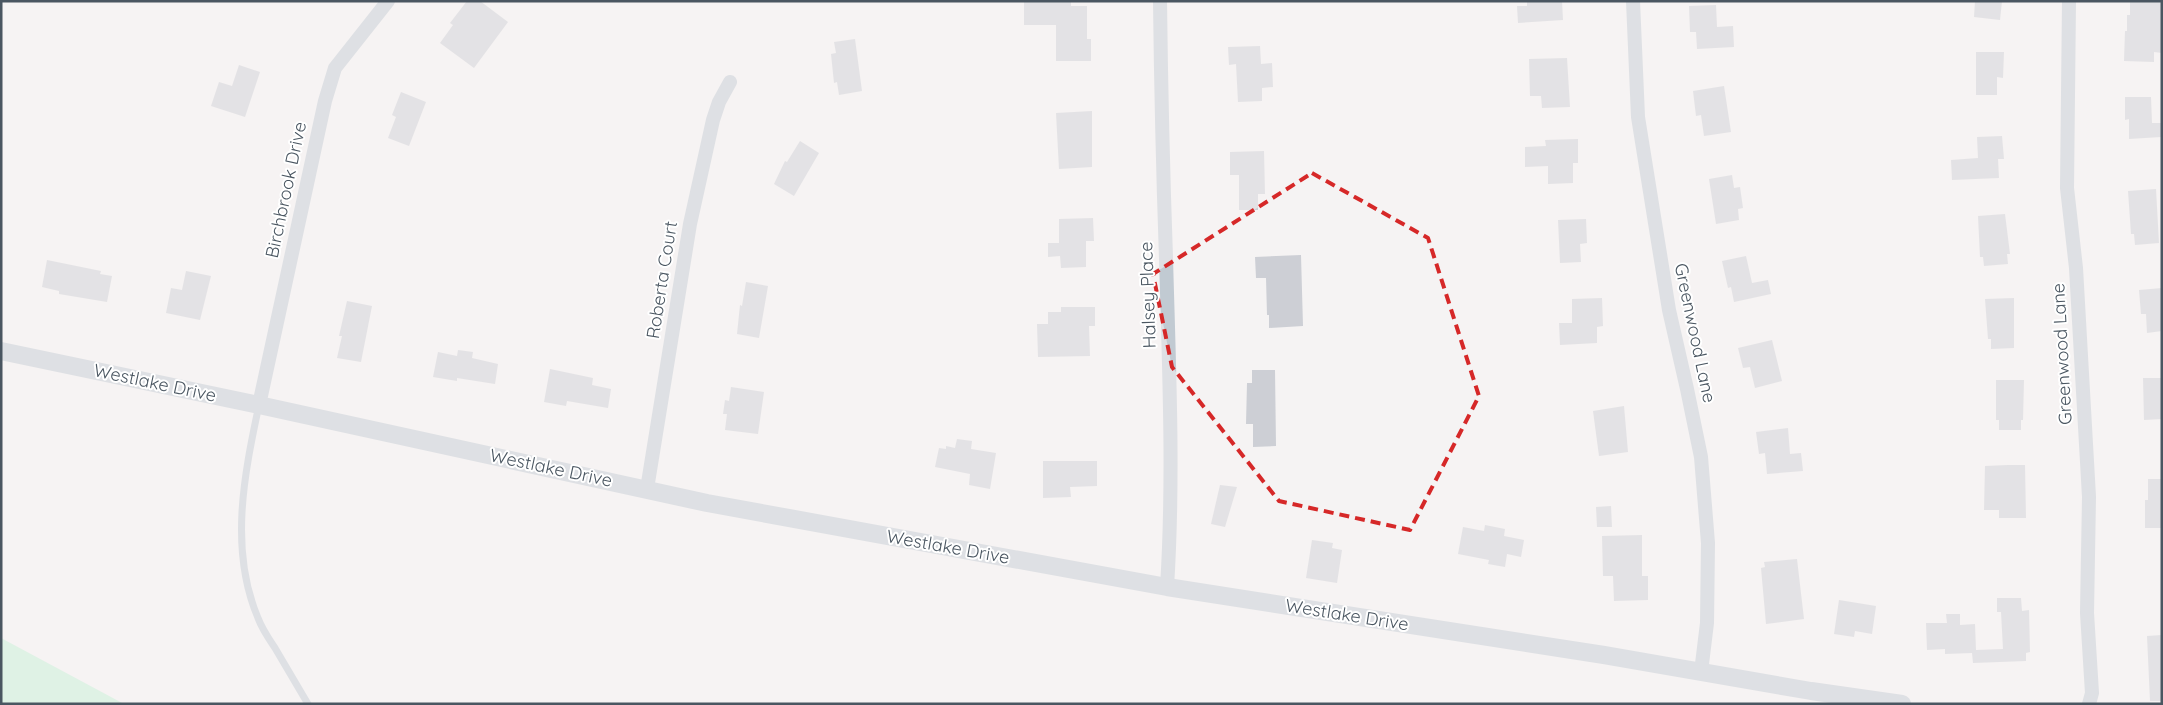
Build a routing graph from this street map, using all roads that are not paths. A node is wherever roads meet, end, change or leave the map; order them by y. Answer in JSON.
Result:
{"nodes":[{"id":1,"x":388,"y":1,"type":"edge"},
{"id":2,"x":1160,"y":1,"type":"edge"},
{"id":3,"x":1633,"y":1,"type":"edge"},
{"id":4,"x":2069,"y":1,"type":"edge"},
{"id":5,"x":730,"y":82,"type":"dead end"},
{"id":6,"x":1,"y":351,"type":"edge"},
{"id":7,"x":258,"y":404,"type":"junction"},
{"id":8,"x":647,"y":489,"type":"junction"},
{"id":9,"x":1167,"y":587,"type":"junction"},
{"id":10,"x":1701,"y":672,"type":"junction"},
{"id":11,"x":308,"y":704,"type":"edge"},
{"id":12,"x":1902,"y":704,"type":"edge"},
{"id":13,"x":2089,"y":704,"type":"edge"}],
"edges":[{"from":1,"to":7,"type":"street","name":"Birchbrook Drive"},
{"from":2,"to":9,"type":"street","name":"Halsey Place"},
{"from":3,"to":10,"type":"street","name":"Greenwood Lane"},
{"from":4,"to":13,"type":"street","name":"Greenwood Lane"},
{"from":5,"to":8,"type":"street","name":"Roberta Court"},
{"from":6,"to":7,"type":"street","name":"Westlake Drive"},
{"from":7,"to":8,"type":"street","name":"Westlake Drive"},
{"from":7,"to":11,"type":"lane"},
{"from":8,"to":9,"type":"street","name":"Westlake Drive"},
{"from":9,"to":10,"type":"street","name":"Westlake Drive"},
{"from":10,"to":12,"type":"street","name":"Westlake Drive"}]}
